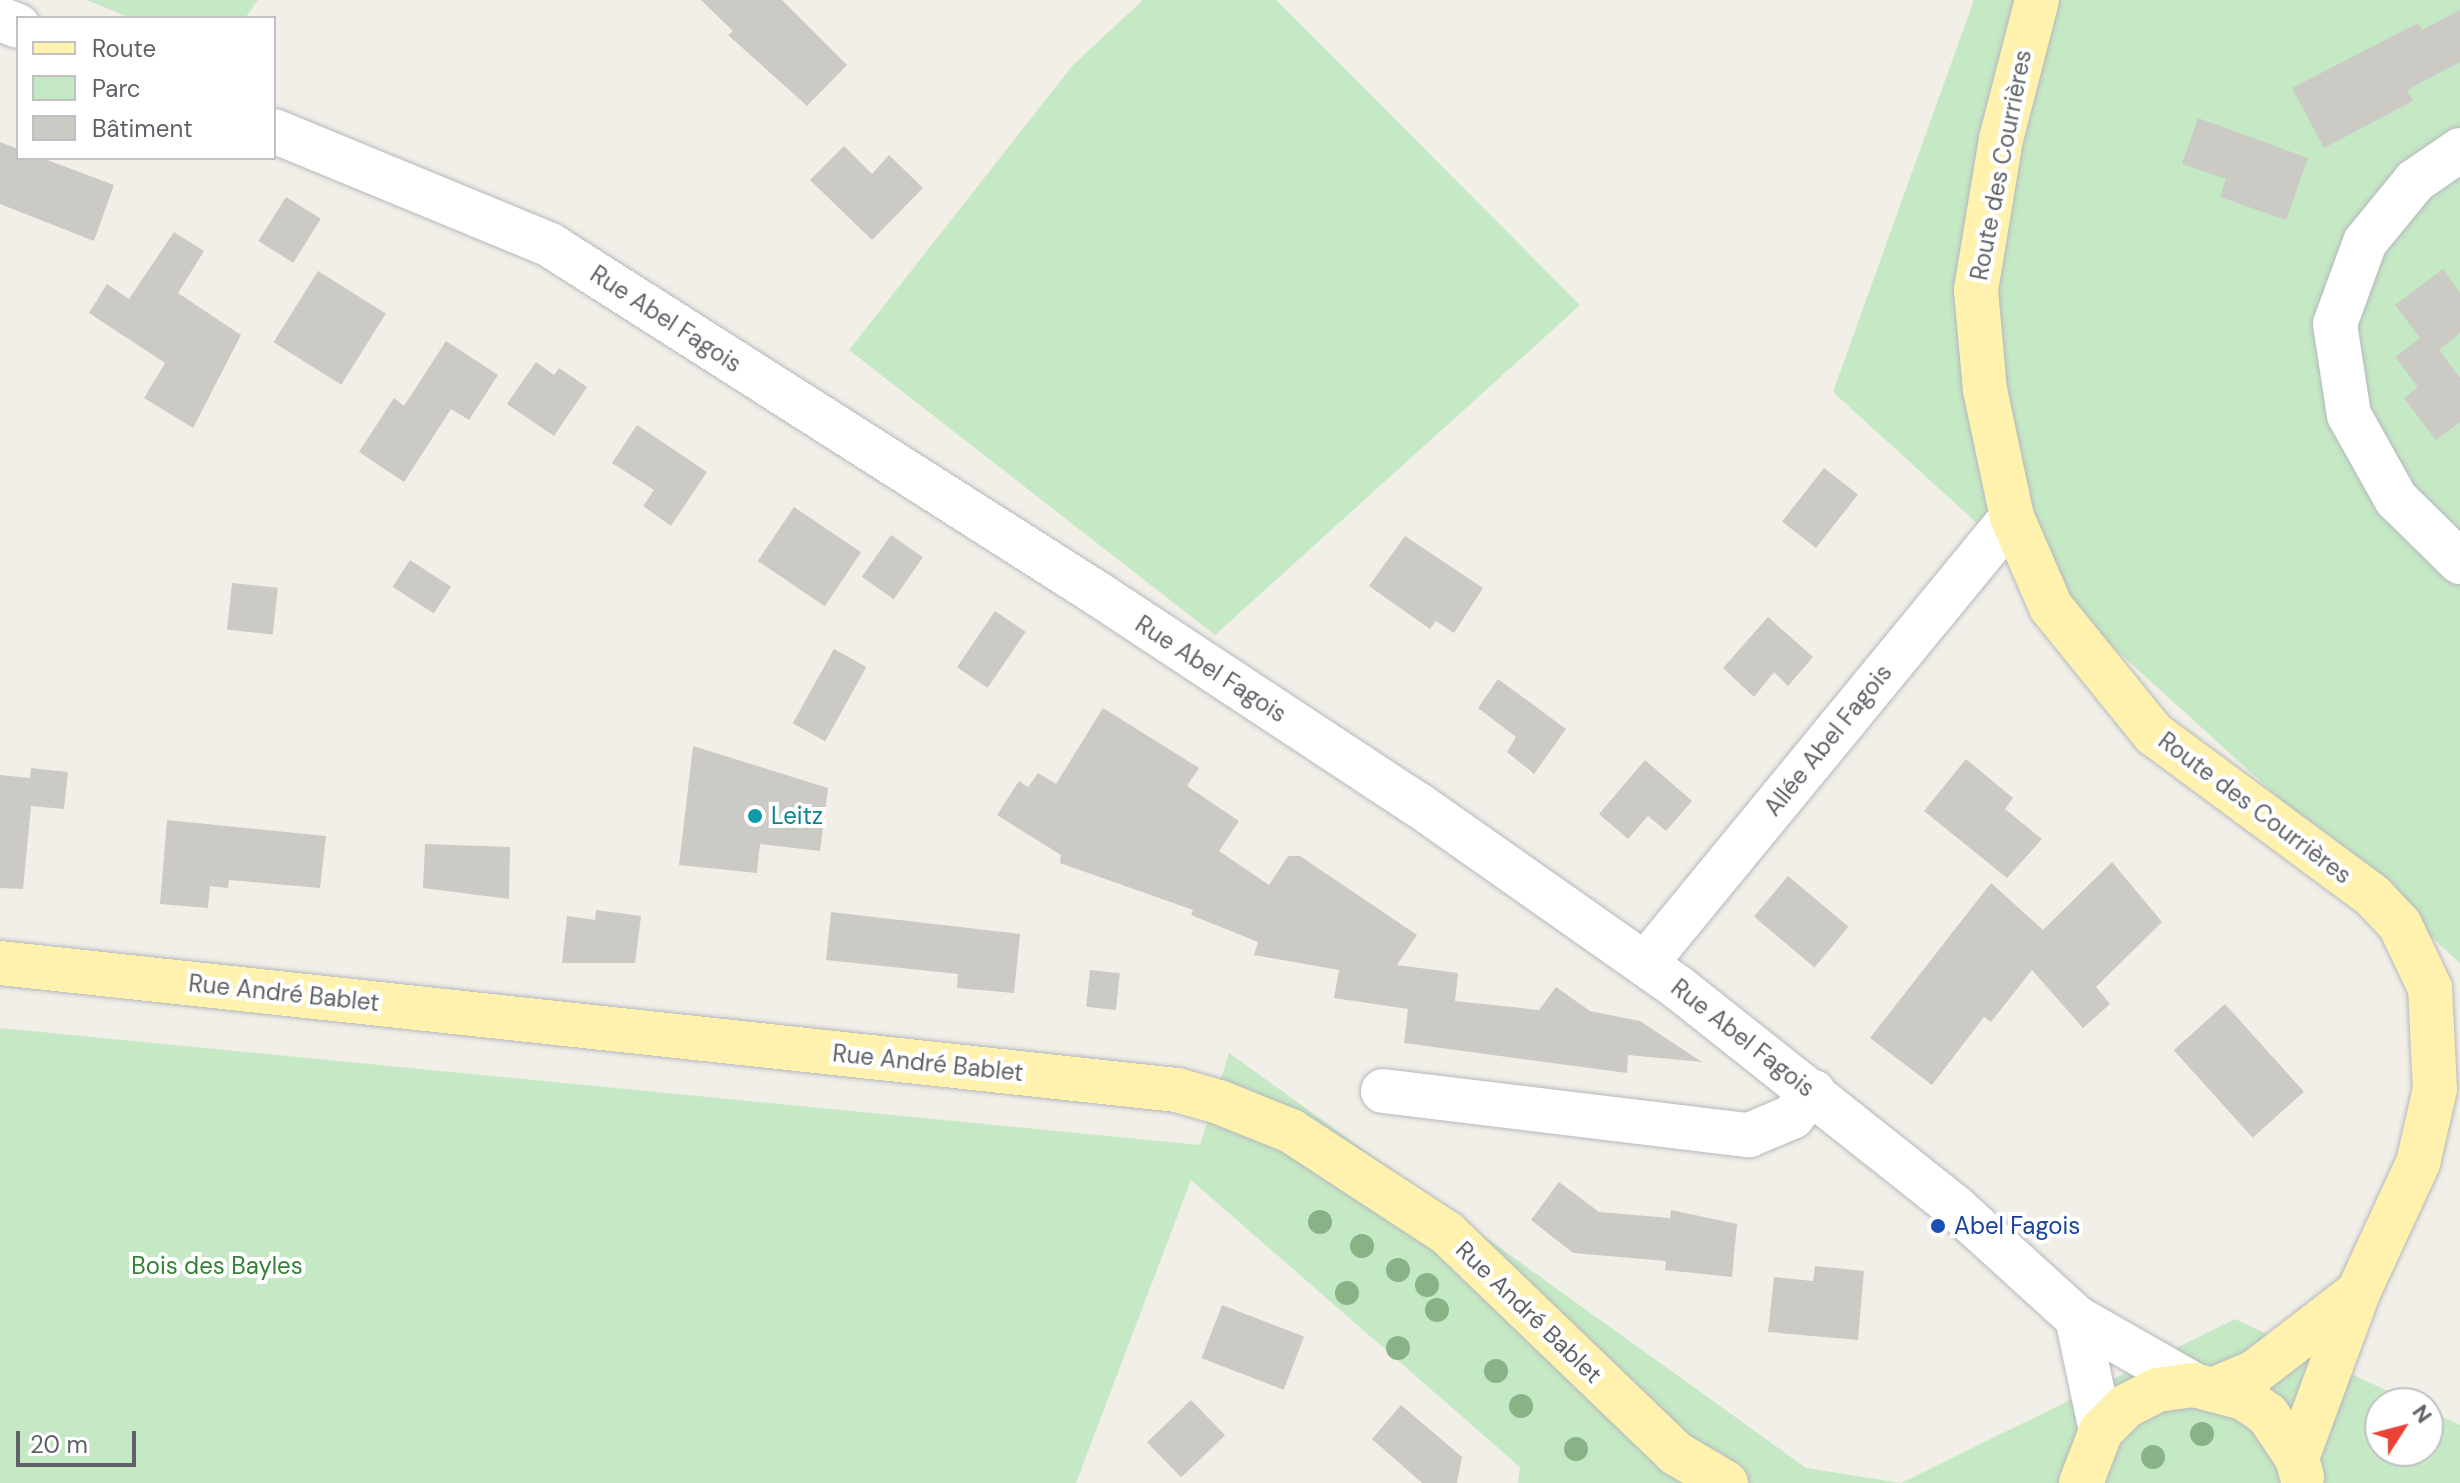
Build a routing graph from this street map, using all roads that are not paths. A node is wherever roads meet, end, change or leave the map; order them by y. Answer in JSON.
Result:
{"nodes":[{"id":1,"x":2037,"y":0,"type":"edge"},
{"id":2,"x":276,"y":132,"type":"edge"},
{"id":3,"x":2460,"y":150,"type":"edge"},
{"id":4,"x":2012,"y":517,"type":"junction"},
{"id":5,"x":2460,"y":562,"type":"edge"},
{"id":6,"x":0,"y":963,"type":"edge"},
{"id":7,"x":1645,"y":964,"type":"junction"},
{"id":8,"x":1383,"y":1091,"type":"dead end"},
{"id":9,"x":1813,"y":1092,"type":"junction"},
{"id":10,"x":2358,"y":1293,"type":"junction"},
{"id":11,"x":2077,"y":1318,"type":"junction"},
{"id":12,"x":2205,"y":1386,"type":"junction"},
{"id":13,"x":2101,"y":1431,"type":"junction"},
{"id":14,"x":2300,"y":1470,"type":"edge"},
{"id":15,"x":2077,"y":1480,"type":"edge"},
{"id":16,"x":1726,"y":1483,"type":"edge"}],
"edges":[{"from":1,"to":4,"type":"main road","name":"Route des Courrières"},
{"from":2,"to":7,"type":"street","name":"Rue Abel Fagois"},
{"from":3,"to":5,"type":"street"},
{"from":4,"to":7,"type":"street","name":"Allée Abel Fagois"},
{"from":4,"to":10,"type":"main road","name":"Route des Courrières"},
{"from":6,"to":16,"type":"main road","name":"Rue André Bablet"},
{"from":7,"to":9,"type":"street","name":"Rue Abel Fagois"},
{"from":8,"to":9,"type":"street"},
{"from":9,"to":11,"type":"street","name":"Rue Abel Fagois"},
{"from":10,"to":12,"type":"main road","name":"Route des Courrières"},
{"from":10,"to":14,"type":"main road","name":"Route des Courrières"},
{"from":11,"to":12,"type":"street","name":"Rue Abel Fagois"},
{"from":11,"to":13,"type":"street"},
{"from":12,"to":13,"type":"main road","name":"Route des Courrières"},
{"from":12,"to":14,"type":"main road"},
{"from":13,"to":15,"type":"main road"}]}
